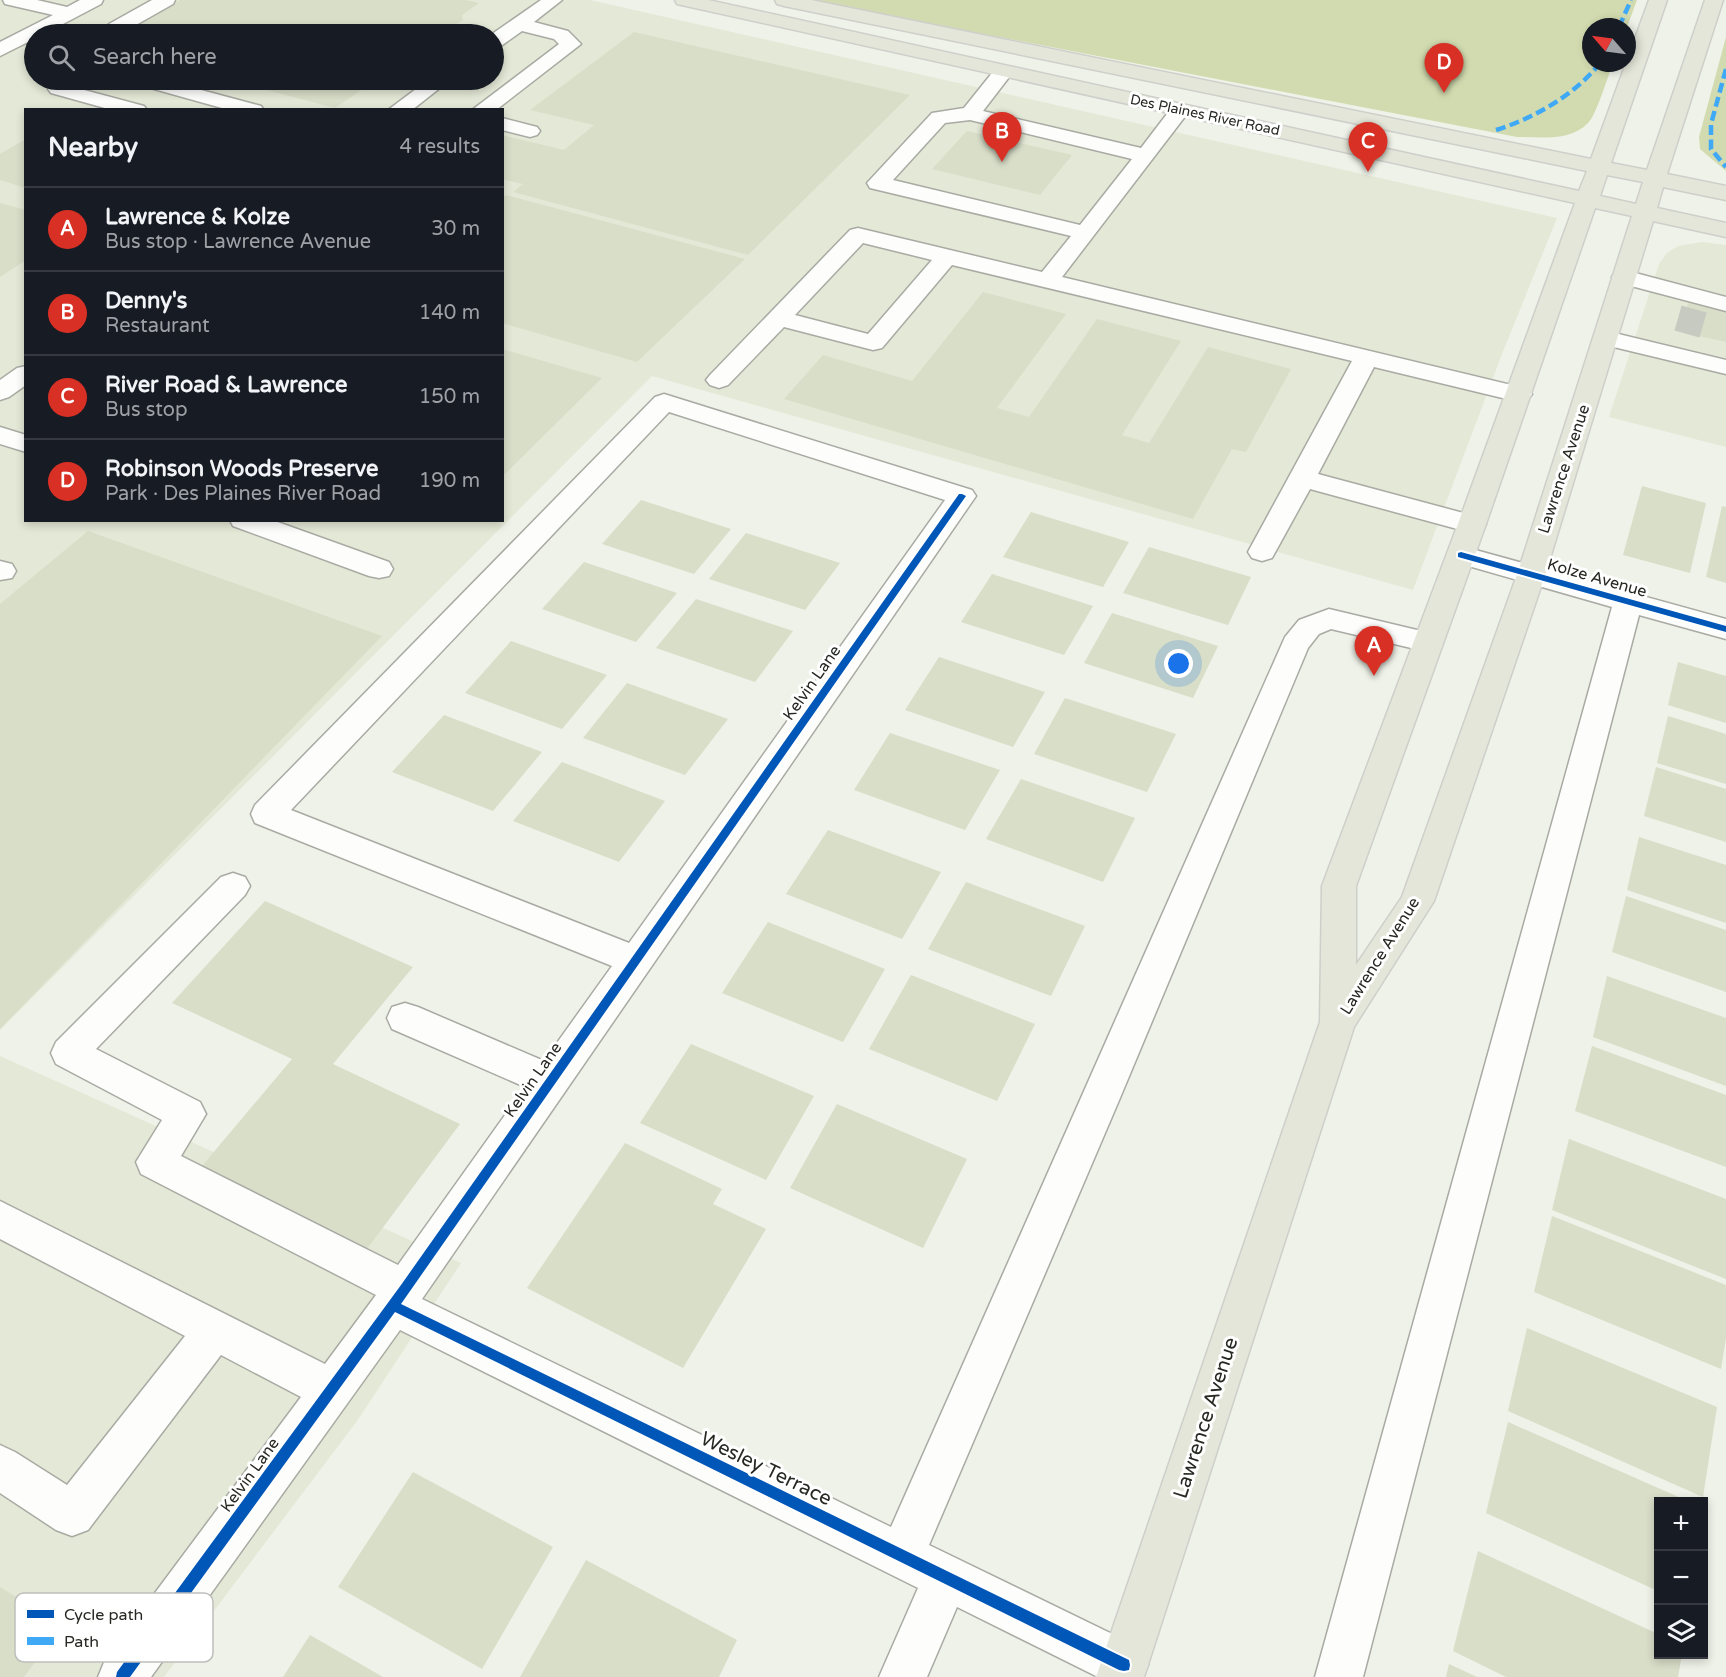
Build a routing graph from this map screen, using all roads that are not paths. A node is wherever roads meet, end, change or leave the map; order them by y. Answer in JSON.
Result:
{"nodes":[{"id":1,"x":12,"y":0,"type":"edge"},
{"id":2,"x":94,"y":0,"type":"edge"},
{"id":3,"x":166,"y":0,"type":"edge"},
{"id":4,"x":517,"y":0,"type":"edge"},
{"id":5,"x":684,"y":0,"type":"edge"},
{"id":6,"x":784,"y":0,"type":"edge"},
{"id":7,"x":1658,"y":0,"type":"edge"},
{"id":8,"x":1714,"y":0,"type":"edge"},
{"id":9,"x":548,"y":3,"type":"edge"},
{"id":10,"x":70,"y":13,"type":"junction"},
{"id":11,"x":49,"y":24,"type":"edge"},
{"id":12,"x":123,"y":24,"type":"edge"},
{"id":13,"x":518,"y":24,"type":"junction"},
{"id":14,"x":504,"y":34,"type":"edge"},
{"id":15,"x":24,"y":37,"type":"edge"},
{"id":16,"x":0,"y":50,"type":"edge"},
{"id":17,"x":1003,"y":72,"type":"junction"},
{"id":18,"x":62,"y":90,"type":"edge"},
{"id":19,"x":180,"y":90,"type":"edge"},
{"id":20,"x":427,"y":90,"type":"edge"},
{"id":21,"x":404,"y":106,"type":"edge"},
{"id":22,"x":432,"y":107,"type":"dead end"},
{"id":23,"x":129,"y":108,"type":"edge"},
{"id":24,"x":248,"y":108,"type":"edge"},
{"id":25,"x":485,"y":108,"type":"edge"},
{"id":26,"x":1180,"y":110,"type":"junction"},
{"id":27,"x":970,"y":114,"type":"junction"},
{"id":28,"x":504,"y":124,"type":"edge"},
{"id":29,"x":530,"y":131,"type":"dead end"},
{"id":30,"x":1146,"y":156,"type":"junction"},
{"id":31,"x":1600,"y":167,"type":"junction"},
{"id":32,"x":1655,"y":178,"type":"junction"},
{"id":33,"x":1726,"y":193,"type":"edge"},
{"id":34,"x":1588,"y":199,"type":"junction"},
{"id":35,"x":1644,"y":212,"type":"junction"},
{"id":36,"x":1726,"y":230,"type":"edge"},
{"id":37,"x":1085,"y":233,"type":"junction"},
{"id":38,"x":946,"y":256,"type":"junction"},
{"id":39,"x":1624,"y":277,"type":"junction"},
{"id":40,"x":1048,"y":280,"type":"junction"},
{"id":41,"x":1726,"y":304,"type":"edge"},
{"id":42,"x":779,"y":318,"type":"junction"},
{"id":43,"x":1606,"y":338,"type":"junction"},
{"id":44,"x":1367,"y":357,"type":"junction"},
{"id":45,"x":1726,"y":367,"type":"edge"},
{"id":46,"x":24,"y":375,"type":"edge"},
{"id":47,"x":720,"y":380,"type":"dead end"},
{"id":48,"x":0,"y":392,"type":"edge"},
{"id":49,"x":1519,"y":394,"type":"junction"},
{"id":50,"x":0,"y":435,"type":"edge"},
{"id":51,"x":24,"y":443,"type":"edge"},
{"id":52,"x":1302,"y":478,"type":"junction"},
{"id":53,"x":249,"y":522,"type":"edge"},
{"id":54,"x":1472,"y":524,"type":"junction"},
{"id":55,"x":1262,"y":552,"type":"dead end"},
{"id":56,"x":1461,"y":555,"type":"junction"},
{"id":57,"x":379,"y":569,"type":"dead end"},
{"id":58,"x":1531,"y":575,"type":"junction"},
{"id":59,"x":1628,"y":602,"type":"junction"},
{"id":60,"x":1726,"y":629,"type":"edge"},
{"id":61,"x":1428,"y":642,"type":"junction"},
{"id":62,"x":233,"y":886,"type":"dead end"},
{"id":63,"x":635,"y":960,"type":"junction"},
{"id":64,"x":405,"y":1018,"type":"dead end"},
{"id":65,"x":1338,"y":1022,"type":"junction"},
{"id":66,"x":550,"y":1081,"type":"junction"},
{"id":67,"x":0,"y":1219,"type":"edge"},
{"id":68,"x":399,"y":1297,"type":"junction"},
{"id":69,"x":215,"y":1330,"type":"junction"},
{"id":70,"x":331,"y":1390,"type":"junction"},
{"id":71,"x":0,"y":1467,"type":"edge"},
{"id":72,"x":901,"y":1556,"type":"junction"},
{"id":73,"x":946,"y":1578,"type":"junction"},
{"id":74,"x":183,"y":1593,"type":"edge"},
{"id":75,"x":133,"y":1662,"type":"edge"},
{"id":76,"x":1122,"y":1671,"type":"edge"},
{"id":77,"x":122,"y":1677,"type":"edge"},
{"id":78,"x":903,"y":1677,"type":"edge"},
{"id":79,"x":1339,"y":1677,"type":"edge"}],
"edges":[{"from":1,"to":10,"type":"street"},
{"from":2,"to":10,"type":"street"},
{"from":3,"to":12,"type":"street"},
{"from":4,"to":9,"type":"street"},
{"from":5,"to":17,"type":"main road","name":"Des Plaines River Road"},
{"from":6,"to":31,"type":"main road","name":"Des Plaines River Road"},
{"from":7,"to":31,"type":"main road","name":"Lawrence Avenue"},
{"from":8,"to":32,"type":"main road","name":"Lawrence Avenue"},
{"from":9,"to":13,"type":"street"},
{"from":10,"to":11,"type":"street"},
{"from":13,"to":14,"type":"street"},
{"from":13,"to":25,"type":"street"},
{"from":15,"to":16,"type":"street"},
{"from":17,"to":26,"type":"main road","name":"Des Plaines River Road"},
{"from":17,"to":27,"type":"street"},
{"from":18,"to":23,"type":"street"},
{"from":19,"to":24,"type":"street"},
{"from":20,"to":21,"type":"street"},
{"from":21,"to":22,"type":"street"},
{"from":26,"to":30,"type":"street"},
{"from":26,"to":34,"type":"main road","name":"Des Plaines River Road"},
{"from":27,"to":30,"type":"street"},
{"from":27,"to":37,"type":"street"},
{"from":28,"to":29,"type":"street"},
{"from":30,"to":37,"type":"street"},
{"from":31,"to":32,"type":"main road","name":"Des Plaines River Road"},
{"from":31,"to":34,"type":"main road","name":"Lawrence Avenue"},
{"from":32,"to":33,"type":"main road","name":"Des Plaines River Road"},
{"from":32,"to":35,"type":"main road","name":"Lawrence Avenue"},
{"from":34,"to":35,"type":"main road","name":"Des Plaines River Road"},
{"from":34,"to":49,"type":"main road","name":"Lawrence Avenue"},
{"from":35,"to":36,"type":"main road","name":"Des Plaines River Road"},
{"from":35,"to":39,"type":"main road","name":"Lawrence Avenue"},
{"from":37,"to":40,"type":"street"},
{"from":38,"to":40,"type":"street"},
{"from":38,"to":42,"type":"street"},
{"from":38,"to":42,"type":"street"},
{"from":39,"to":41,"type":"street"},
{"from":39,"to":43,"type":"main road","name":"Lawrence Avenue"},
{"from":40,"to":44,"type":"street"},
{"from":42,"to":47,"type":"street"},
{"from":43,"to":45,"type":"street"},
{"from":43,"to":58,"type":"main road","name":"Lawrence Avenue"},
{"from":44,"to":49,"type":"street"},
{"from":44,"to":52,"type":"street"},
{"from":46,"to":48,"type":"street"},
{"from":49,"to":54,"type":"main road","name":"Lawrence Avenue"},
{"from":50,"to":51,"type":"street"},
{"from":52,"to":54,"type":"street"},
{"from":52,"to":55,"type":"street"},
{"from":53,"to":57,"type":"street"},
{"from":54,"to":56,"type":"main road","name":"Lawrence Avenue"},
{"from":56,"to":58,"type":"street","name":"Kolze Avenue"},
{"from":56,"to":61,"type":"main road","name":"Lawrence Avenue"},
{"from":58,"to":59,"type":"street","name":"Kolze Avenue"},
{"from":58,"to":65,"type":"main road","name":"Lawrence Avenue"},
{"from":59,"to":60,"type":"street","name":"Kolze Avenue"},
{"from":59,"to":79,"type":"street"},
{"from":61,"to":65,"type":"main road","name":"Lawrence Avenue"},
{"from":61,"to":72,"type":"street"},
{"from":62,"to":68,"type":"street","name":"Wesley Terrace"},
{"from":63,"to":63,"type":"street","name":"Kelvin Lane"},
{"from":63,"to":66,"type":"street","name":"Kelvin Lane"},
{"from":64,"to":66,"type":"street"},
{"from":65,"to":76,"type":"main road","name":"Lawrence Avenue"},
{"from":66,"to":68,"type":"street","name":"Kelvin Lane"},
{"from":67,"to":69,"type":"street"},
{"from":68,"to":70,"type":"street","name":"Kelvin Lane"},
{"from":68,"to":72,"type":"street","name":"Wesley Terrace"},
{"from":69,"to":70,"type":"street"},
{"from":69,"to":71,"type":"street"},
{"from":70,"to":74,"type":"street","name":"Kelvin Lane"},
{"from":72,"to":73,"type":"street","name":"Wesley Terrace"},
{"from":73,"to":76,"type":"street","name":"Wesley Terrace"},
{"from":73,"to":78,"type":"street"},
{"from":75,"to":77,"type":"street","name":"Kelvin Lane"}]}
